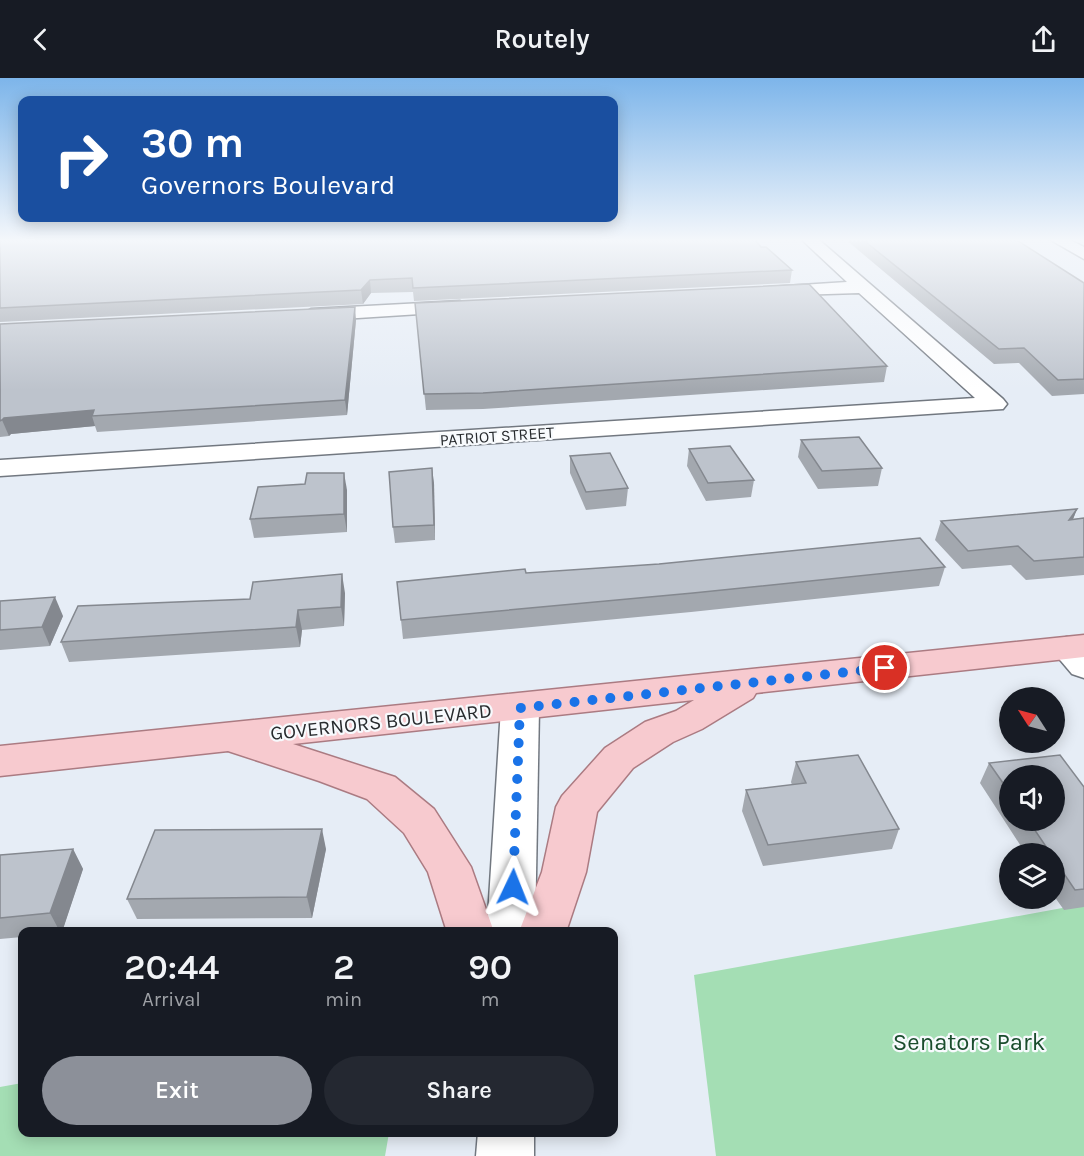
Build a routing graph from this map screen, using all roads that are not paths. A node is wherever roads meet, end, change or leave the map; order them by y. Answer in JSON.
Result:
{"nodes":[{"id":1,"x":814,"y":289,"type":"edge"},
{"id":2,"x":867,"y":289,"type":"edge"},
{"id":3,"x":756,"y":292,"type":"edge"},
{"id":4,"x":481,"y":306,"type":"edge"},
{"id":5,"x":291,"y":316,"type":"edge"},
{"id":6,"x":0,"y":468,"type":"edge"},
{"id":7,"x":1078,"y":654,"type":"edge"},
{"id":8,"x":748,"y":684,"type":"junction"},
{"id":9,"x":520,"y":708,"type":"junction"},
{"id":10,"x":227,"y":738,"type":"junction"},
{"id":11,"x":0,"y":761,"type":"edge"},
{"id":12,"x":469,"y":927,"type":"edge"},
{"id":13,"x":512,"y":927,"type":"edge"},
{"id":14,"x":544,"y":927,"type":"edge"},
{"id":15,"x":506,"y":1137,"type":"edge"},
{"id":16,"x":505,"y":1156,"type":"edge"}],
"edges":[{"from":1,"to":3,"type":"street"},
{"from":2,"to":6,"type":"street","name":"PATRIOT STREET"},
{"from":4,"to":5,"type":"street"},
{"from":7,"to":8,"type":"main road","name":"GOVERNORS BOULEVARD"},
{"from":8,"to":9,"type":"main road","name":"GOVERNORS BOULEVARD"},
{"from":8,"to":14,"type":"main road"},
{"from":9,"to":10,"type":"main road","name":"GOVERNORS BOULEVARD"},
{"from":9,"to":13,"type":"street"},
{"from":10,"to":11,"type":"main road","name":"GOVERNORS BOULEVARD"},
{"from":10,"to":12,"type":"main road"},
{"from":15,"to":16,"type":"street"}]}
